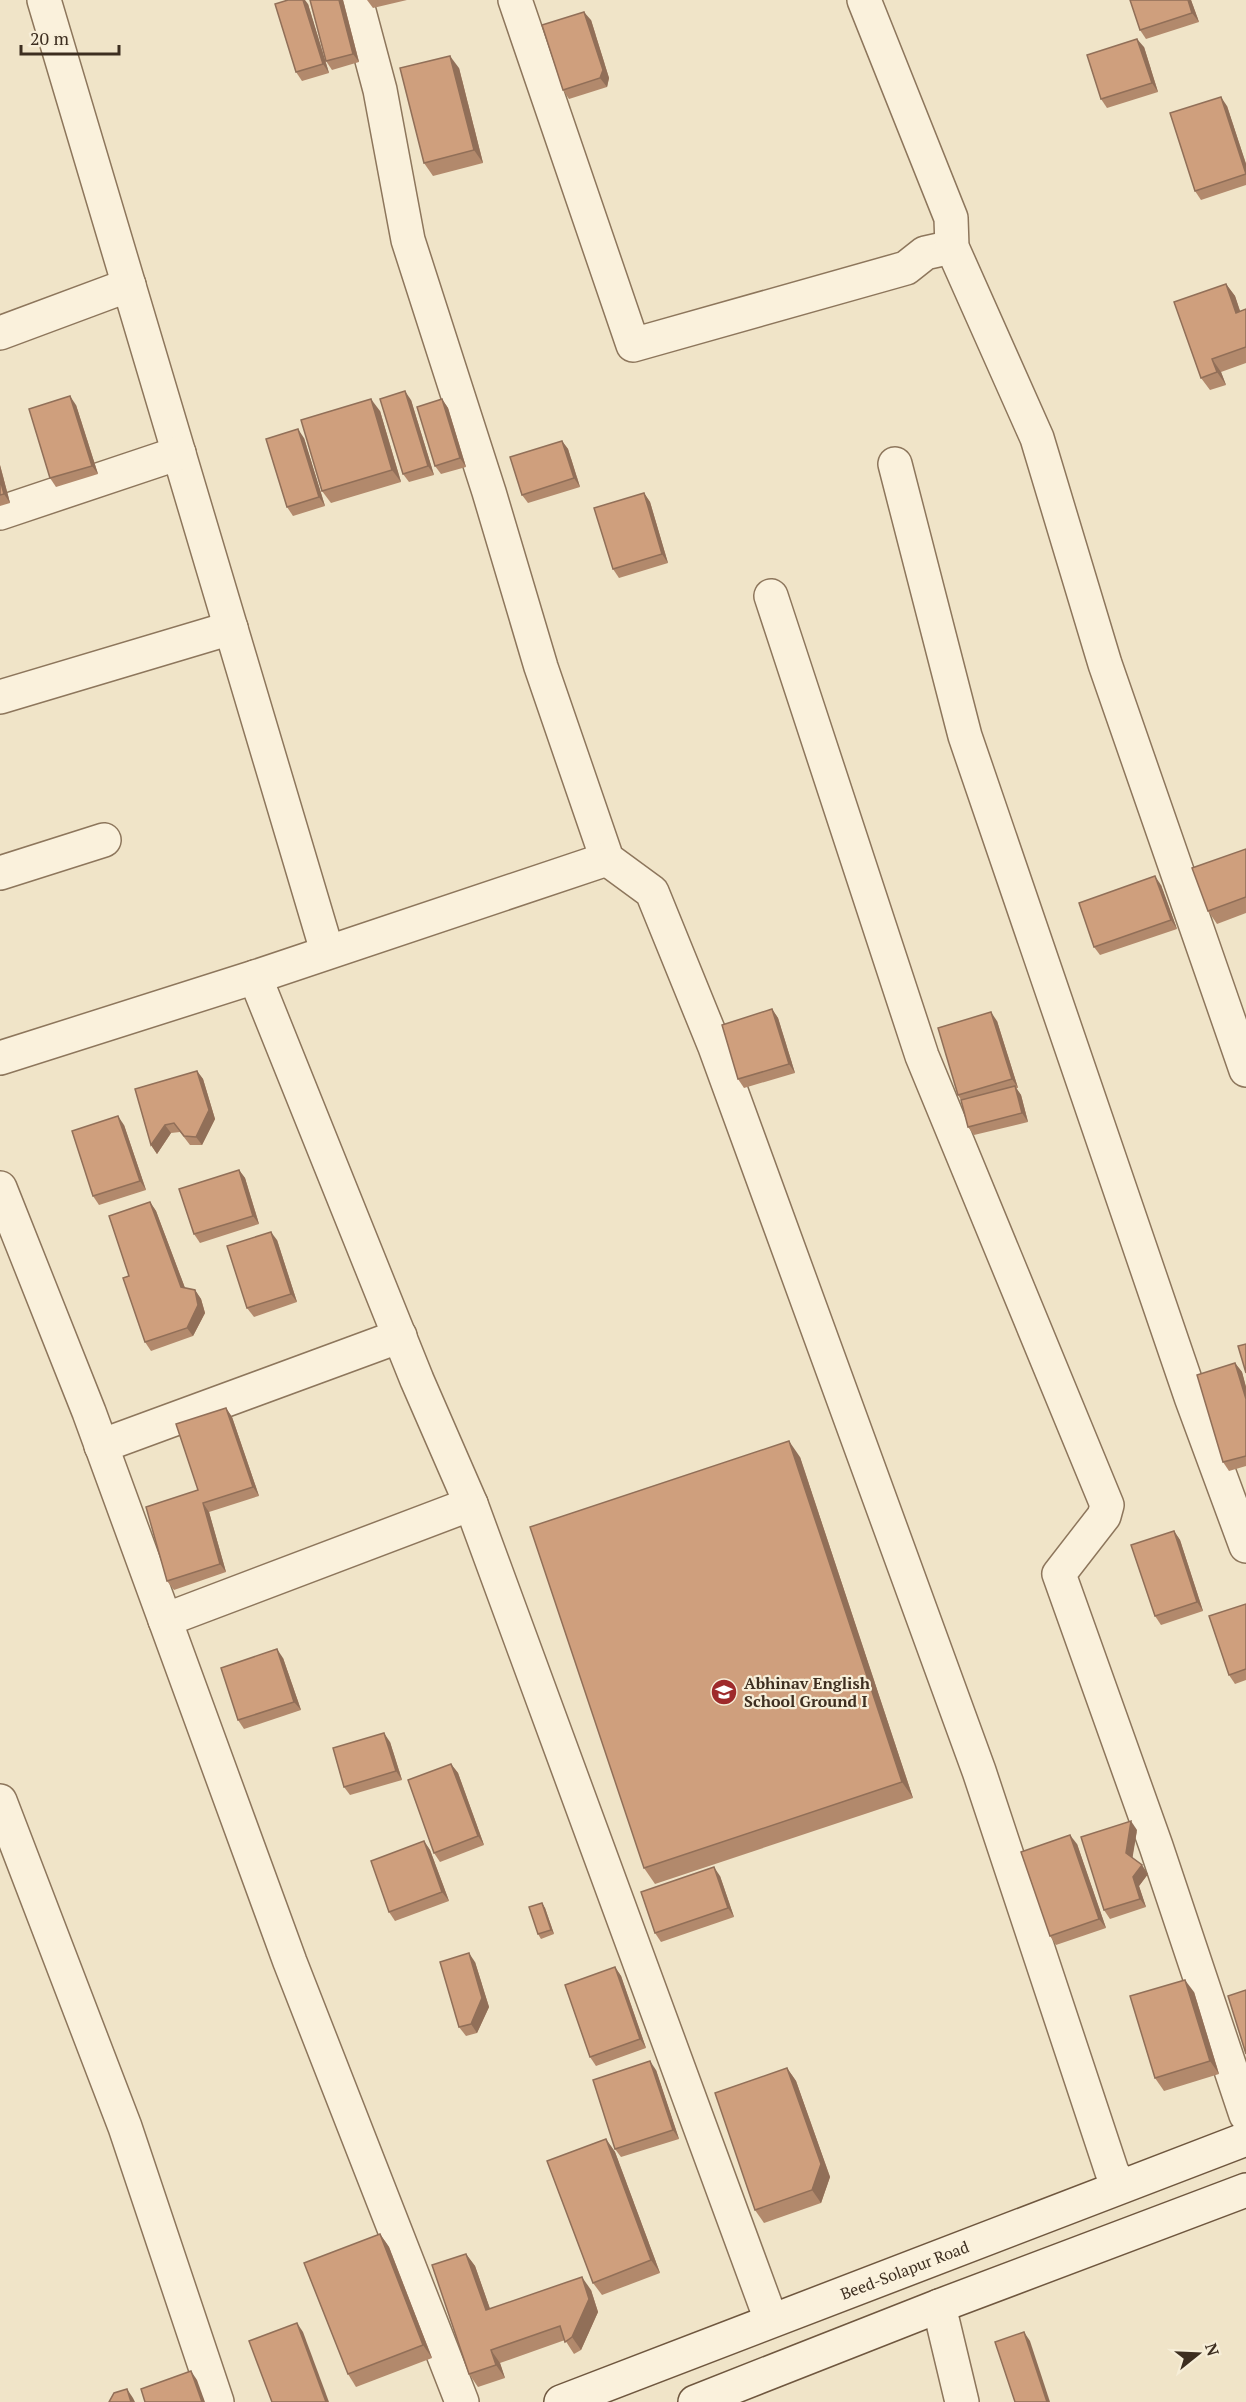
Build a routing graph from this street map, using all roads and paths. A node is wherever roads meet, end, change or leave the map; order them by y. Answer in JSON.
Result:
{"nodes":[{"id":1,"x":44,"y":0,"type":"edge"},
{"id":2,"x":356,"y":0,"type":"edge"},
{"id":3,"x":516,"y":0,"type":"edge"},
{"id":4,"x":864,"y":0,"type":"edge"},
{"id":5,"x":952,"y":247,"type":"junction"},
{"id":6,"x":129,"y":285,"type":"junction"},
{"id":7,"x":0,"y":333,"type":"edge"},
{"id":8,"x":179,"y":453,"type":"junction"},
{"id":9,"x":895,"y":464,"type":"dead end"},
{"id":10,"x":0,"y":513,"type":"edge"},
{"id":11,"x":771,"y":596,"type":"dead end"},
{"id":12,"x":231,"y":628,"type":"junction"},
{"id":13,"x":0,"y":697,"type":"edge"},
{"id":14,"x":104,"y":840,"type":"dead end"},
{"id":15,"x":607,"y":859,"type":"junction"},
{"id":16,"x":0,"y":873,"type":"edge"},
{"id":17,"x":327,"y":951,"type":"junction"},
{"id":18,"x":255,"y":977,"type":"junction"},
{"id":19,"x":0,"y":1058,"type":"edge"},
{"id":20,"x":1246,"y":1070,"type":"edge"},
{"id":21,"x":0,"y":1188,"type":"edge"},
{"id":22,"x":400,"y":1336,"type":"junction"},
{"id":23,"x":101,"y":1446,"type":"junction"},
{"id":24,"x":471,"y":1504,"type":"junction"},
{"id":25,"x":1246,"y":1546,"type":"edge"},
{"id":26,"x":165,"y":1620,"type":"junction"},
{"id":27,"x":0,"y":1801,"type":"edge"},
{"id":28,"x":1246,"y":2115,"type":"edge"},
{"id":29,"x":1246,"y":2139,"type":"edge"},
{"id":30,"x":1121,"y":2186,"type":"junction"},
{"id":31,"x":1246,"y":2190,"type":"edge"},
{"id":32,"x":939,"y":2306,"type":"junction"},
{"id":33,"x":771,"y":2320,"type":"junction"},
{"id":34,"x":217,"y":2402,"type":"edge"},
{"id":35,"x":462,"y":2402,"type":"edge"},
{"id":36,"x":561,"y":2402,"type":"edge"},
{"id":37,"x":695,"y":2402,"type":"edge"},
{"id":38,"x":962,"y":2402,"type":"edge"}],
"edges":[{"from":1,"to":6,"type":"street"},
{"from":2,"to":15,"type":"street"},
{"from":3,"to":5,"type":"street"},
{"from":4,"to":5,"type":"street"},
{"from":5,"to":20,"type":"street"},
{"from":6,"to":7,"type":"street"},
{"from":6,"to":8,"type":"street"},
{"from":8,"to":10,"type":"street"},
{"from":8,"to":12,"type":"street"},
{"from":9,"to":25,"type":"street"},
{"from":11,"to":28,"type":"street"},
{"from":12,"to":13,"type":"street"},
{"from":12,"to":17,"type":"street"},
{"from":14,"to":16,"type":"street"},
{"from":15,"to":17,"type":"street"},
{"from":15,"to":30,"type":"street"},
{"from":17,"to":18,"type":"street"},
{"from":18,"to":19,"type":"street"},
{"from":18,"to":22,"type":"street"},
{"from":21,"to":23,"type":"street"},
{"from":22,"to":23,"type":"street"},
{"from":22,"to":24,"type":"street"},
{"from":23,"to":26,"type":"street"},
{"from":24,"to":26,"type":"street"},
{"from":24,"to":33,"type":"street"},
{"from":26,"to":35,"type":"street"},
{"from":27,"to":34,"type":"street"},
{"from":29,"to":30,"type":"street","name":"Beed-Solapur Road"},
{"from":30,"to":33,"type":"street","name":"Beed-Solapur Road"},
{"from":31,"to":32,"type":"street"},
{"from":32,"to":37,"type":"street"},
{"from":32,"to":38,"type":"street"},
{"from":33,"to":36,"type":"street","name":"Beed-Solapur Road"}]}
